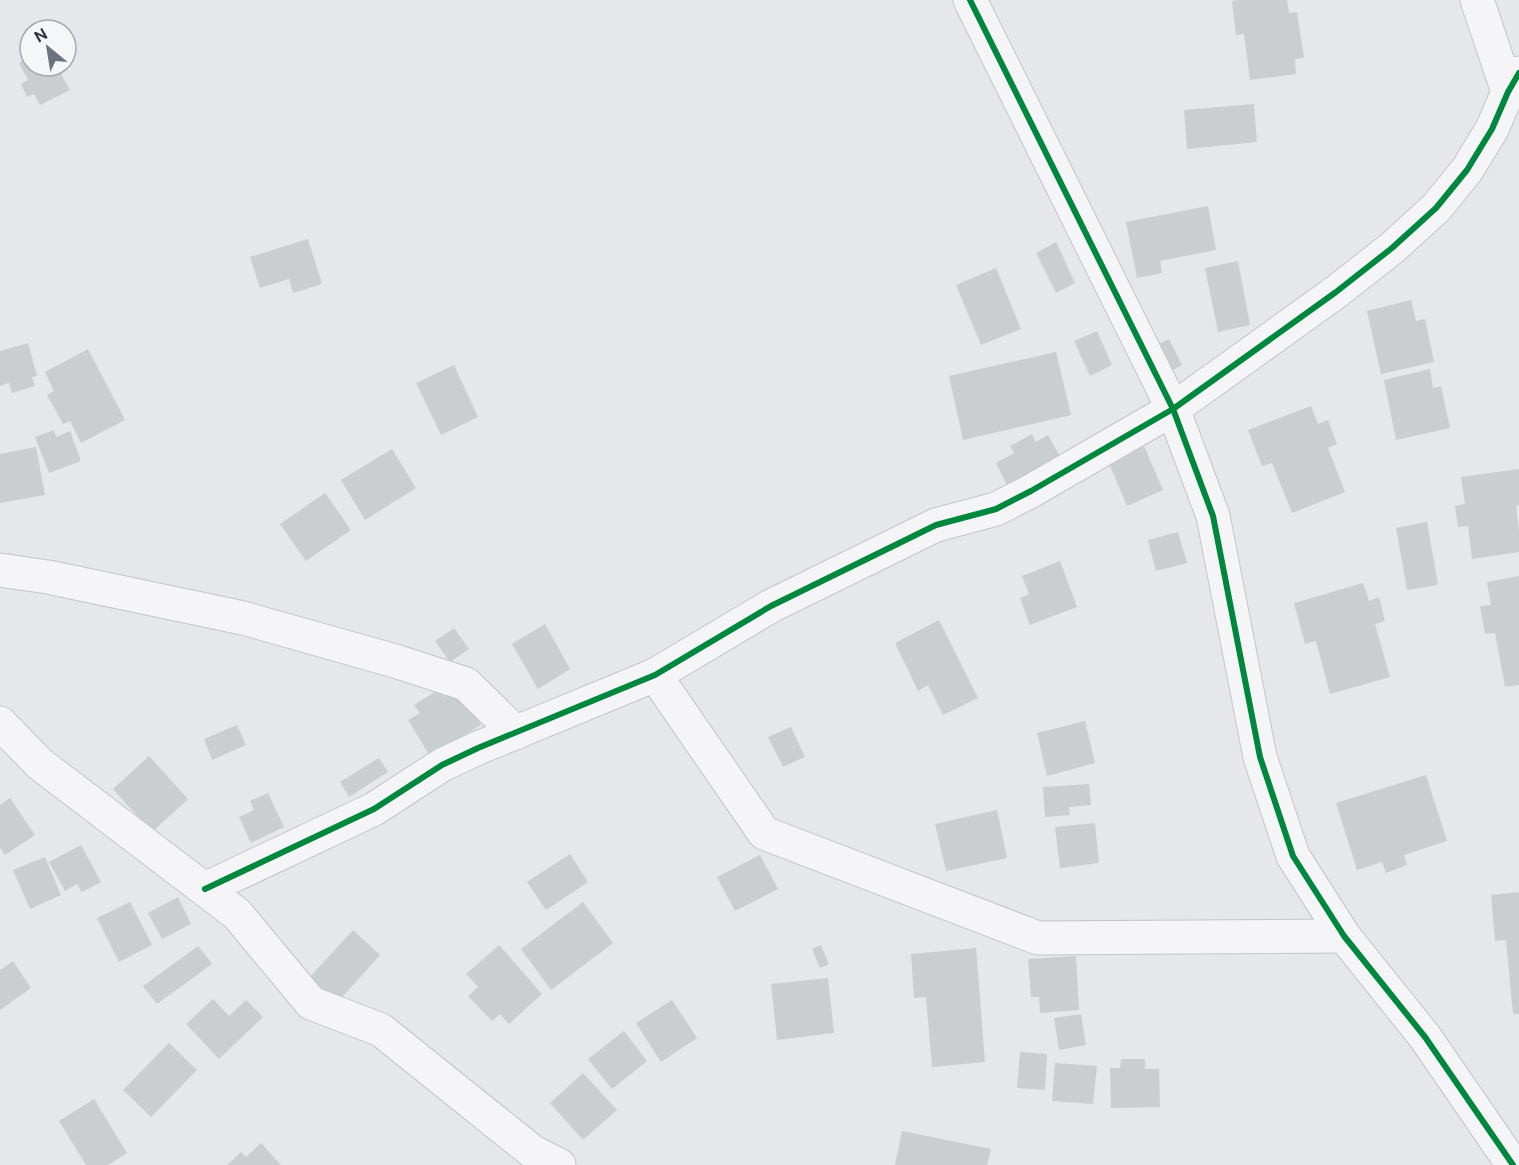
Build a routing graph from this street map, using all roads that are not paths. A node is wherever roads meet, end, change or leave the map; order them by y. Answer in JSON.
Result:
{"nodes":[{"id":1,"x":970,"y":0,"type":"edge"},
{"id":2,"x":1477,"y":0,"type":"edge"},
{"id":3,"x":1514,"y":82,"type":"edge"},
{"id":4,"x":1173,"y":410,"type":"junction"},
{"id":5,"x":0,"y":570,"type":"edge"},
{"id":6,"x":655,"y":675,"type":"junction"},
{"id":7,"x":0,"y":723,"type":"edge"},
{"id":8,"x":516,"y":733,"type":"junction"},
{"id":9,"x":206,"y":889,"type":"junction"},
{"id":10,"x":1344,"y":936,"type":"junction"},
{"id":11,"x":560,"y":1165,"type":"edge"},
{"id":12,"x":1513,"y":1165,"type":"edge"}],
"edges":[{"from":1,"to":4,"type":"street"},
{"from":2,"to":3,"type":"street"},
{"from":3,"to":4,"type":"street"},
{"from":4,"to":6,"type":"street"},
{"from":4,"to":10,"type":"street"},
{"from":5,"to":8,"type":"street"},
{"from":6,"to":8,"type":"street"},
{"from":6,"to":10,"type":"street"},
{"from":7,"to":9,"type":"street"},
{"from":8,"to":9,"type":"street"},
{"from":9,"to":11,"type":"street"},
{"from":10,"to":12,"type":"street"}]}
